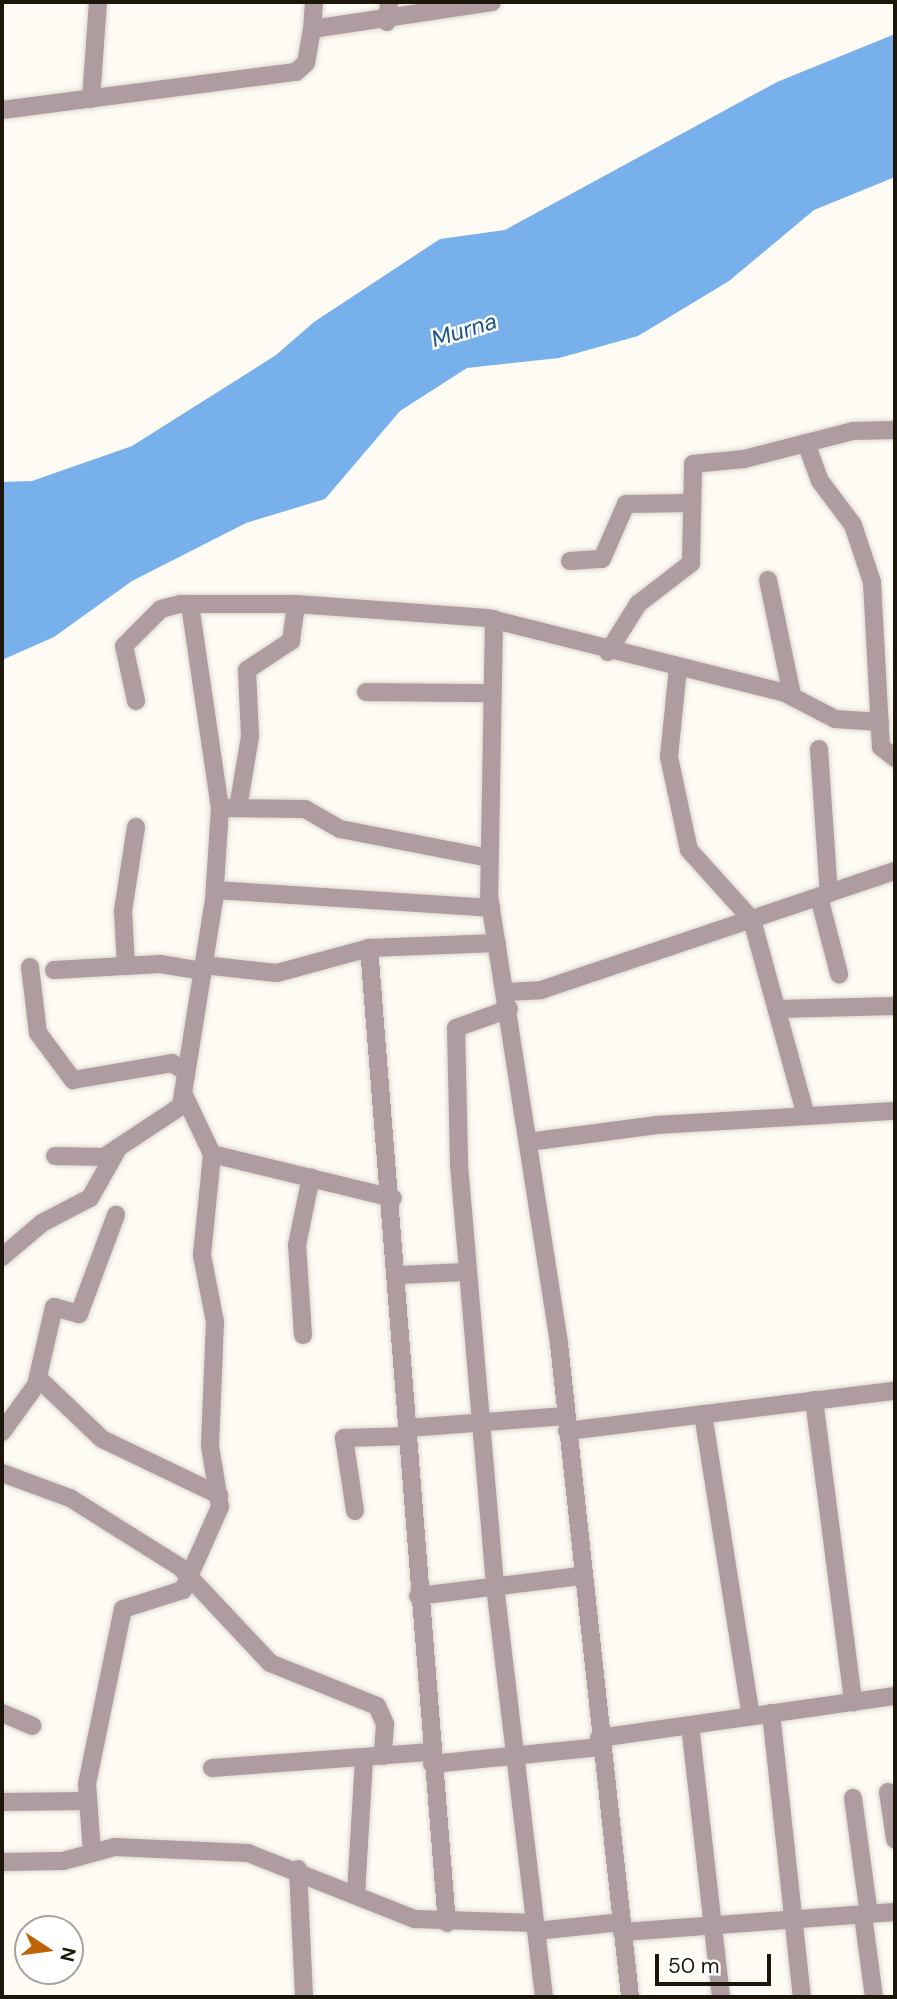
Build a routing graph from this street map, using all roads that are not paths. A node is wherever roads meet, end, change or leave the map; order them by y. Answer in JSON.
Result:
{"nodes":[{"id":1,"x":98,"y":2,"type":"edge"},
{"id":2,"x":314,"y":2,"type":"edge"},
{"id":3,"x":389,"y":2,"type":"edge"},
{"id":4,"x":492,"y":2,"type":"edge"},
{"id":5,"x":387,"y":22,"type":"junction"},
{"id":6,"x":312,"y":29,"type":"junction"},
{"id":7,"x":91,"y":99,"type":"junction"},
{"id":8,"x":2,"y":110,"type":"edge"},
{"id":9,"x":895,"y":430,"type":"edge"},
{"id":10,"x":806,"y":443,"type":"junction"},
{"id":11,"x":690,"y":503,"type":"junction"},
{"id":12,"x":570,"y":561,"type":"dead end"},
{"id":13,"x":768,"y":580,"type":"dead end"},
{"id":14,"x":190,"y":604,"type":"junction"},
{"id":15,"x":296,"y":604,"type":"junction"},
{"id":16,"x":494,"y":619,"type":"junction"},
{"id":17,"x":608,"y":652,"type":"junction"},
{"id":18,"x":678,"y":668,"type":"junction"},
{"id":19,"x":366,"y":692,"type":"dead end"},
{"id":20,"x":492,"y":692,"type":"junction"},
{"id":21,"x":792,"y":695,"type":"junction"},
{"id":22,"x":136,"y":701,"type":"dead end"},
{"id":23,"x":880,"y":722,"type":"junction"},
{"id":24,"x":819,"y":749,"type":"dead end"},
{"id":25,"x":895,"y":758,"type":"edge"},
{"id":26,"x":229,"y":808,"type":"junction"},
{"id":27,"x":136,"y":827,"type":"dead end"},
{"id":28,"x":489,"y":858,"type":"junction"},
{"id":29,"x":895,"y":872,"type":"edge"},
{"id":30,"x":215,"y":890,"type":"junction"},
{"id":31,"x":824,"y":895,"type":"junction"},
{"id":32,"x":491,"y":908,"type":"junction"},
{"id":33,"x":752,"y":920,"type":"junction"},
{"id":34,"x":497,"y":943,"type":"junction"},
{"id":35,"x":369,"y":948,"type":"junction"},
{"id":36,"x":126,"y":966,"type":"junction"},
{"id":37,"x":30,"y":967,"type":"dead end"},
{"id":38,"x":203,"y":968,"type":"junction"},
{"id":39,"x":54,"y":970,"type":"dead end"},
{"id":40,"x":839,"y":974,"type":"dead end"},
{"id":41,"x":508,"y":1000,"type":"junction"},
{"id":42,"x":895,"y":1006,"type":"edge"},
{"id":43,"x":777,"y":1009,"type":"junction"},
{"id":44,"x":186,"y":1072,"type":"junction"},
{"id":45,"x":183,"y":1093,"type":"junction"},
{"id":46,"x":895,"y":1111,"type":"edge"},
{"id":47,"x":806,"y":1116,"type":"junction"},
{"id":48,"x":528,"y":1142,"type":"junction"},
{"id":49,"x":116,"y":1152,"type":"junction"},
{"id":50,"x":212,"y":1154,"type":"junction"},
{"id":51,"x":55,"y":1156,"type":"dead end"},
{"id":52,"x":311,"y":1177,"type":"junction"},
{"id":53,"x":393,"y":1198,"type":"junction"},
{"id":54,"x":116,"y":1215,"type":"dead end"},
{"id":55,"x":2,"y":1257,"type":"edge"},
{"id":56,"x":468,"y":1272,"type":"junction"},
{"id":57,"x":398,"y":1275,"type":"junction"},
{"id":58,"x":303,"y":1335,"type":"dead end"},
{"id":59,"x":38,"y":1378,"type":"junction"},
{"id":60,"x":895,"y":1391,"type":"edge"},
{"id":61,"x":814,"y":1400,"type":"junction"},
{"id":62,"x":702,"y":1414,"type":"junction"},
{"id":63,"x":483,"y":1422,"type":"junction"},
{"id":64,"x":566,"y":1423,"type":"junction"},
{"id":65,"x":2,"y":1432,"type":"edge"},
{"id":66,"x":408,"y":1432,"type":"junction"},
{"id":67,"x":2,"y":1473,"type":"edge"},
{"id":68,"x":219,"y":1495,"type":"junction"},
{"id":69,"x":355,"y":1511,"type":"dead end"},
{"id":70,"x":580,"y":1576,"type":"junction"},
{"id":71,"x":191,"y":1578,"type":"junction"},
{"id":72,"x":495,"y":1586,"type":"junction"},
{"id":73,"x":418,"y":1596,"type":"junction"},
{"id":74,"x":895,"y":1696,"type":"edge"},
{"id":75,"x":853,"y":1702,"type":"junction"},
{"id":76,"x":2,"y":1713,"type":"edge"},
{"id":77,"x":771,"y":1713,"type":"junction"},
{"id":78,"x":751,"y":1716,"type":"junction"},
{"id":79,"x":690,"y":1725,"type":"junction"},
{"id":80,"x":32,"y":1726,"type":"dead end"},
{"id":81,"x":600,"y":1742,"type":"junction"},
{"id":82,"x":517,"y":1755,"type":"junction"},
{"id":83,"x":383,"y":1756,"type":"junction"},
{"id":84,"x":364,"y":1758,"type":"junction"},
{"id":85,"x":431,"y":1758,"type":"junction"},
{"id":86,"x":212,"y":1768,"type":"dead end"},
{"id":87,"x":888,"y":1792,"type":"dead end"},
{"id":88,"x":853,"y":1798,"type":"dead end"},
{"id":89,"x":88,"y":1801,"type":"junction"},
{"id":90,"x":2,"y":1802,"type":"edge"},
{"id":91,"x":895,"y":1839,"type":"edge"},
{"id":92,"x":92,"y":1853,"type":"junction"},
{"id":93,"x":2,"y":1863,"type":"edge"},
{"id":94,"x":298,"y":1869,"type":"junction"},
{"id":95,"x":356,"y":1894,"type":"junction"},
{"id":96,"x":895,"y":1912,"type":"edge"},
{"id":97,"x":866,"y":1915,"type":"junction"},
{"id":98,"x":793,"y":1922,"type":"junction"},
{"id":99,"x":447,"y":1923,"type":"junction"},
{"id":100,"x":536,"y":1927,"type":"junction"},
{"id":101,"x":622,"y":1927,"type":"junction"},
{"id":102,"x":712,"y":1927,"type":"junction"},
{"id":103,"x":304,"y":1997,"type":"edge"},
{"id":104,"x":544,"y":1997,"type":"edge"},
{"id":105,"x":630,"y":1997,"type":"edge"},
{"id":106,"x":721,"y":1997,"type":"edge"},
{"id":107,"x":802,"y":1997,"type":"edge"},
{"id":108,"x":874,"y":1997,"type":"edge"}],
"edges":[{"from":1,"to":7,"type":"street"},
{"from":2,"to":6,"type":"street"},
{"from":3,"to":5,"type":"street"},
{"from":4,"to":5,"type":"street"},
{"from":5,"to":6,"type":"street"},
{"from":6,"to":7,"type":"street"},
{"from":7,"to":8,"type":"street"},
{"from":9,"to":10,"type":"street"},
{"from":10,"to":11,"type":"street"},
{"from":10,"to":23,"type":"street"},
{"from":11,"to":12,"type":"street"},
{"from":11,"to":17,"type":"street"},
{"from":13,"to":21,"type":"street"},
{"from":14,"to":15,"type":"street"},
{"from":14,"to":22,"type":"street"},
{"from":14,"to":26,"type":"street"},
{"from":15,"to":16,"type":"street"},
{"from":15,"to":26,"type":"street"},
{"from":16,"to":17,"type":"street"},
{"from":16,"to":20,"type":"street"},
{"from":17,"to":18,"type":"street"},
{"from":18,"to":21,"type":"street"},
{"from":18,"to":33,"type":"street"},
{"from":19,"to":20,"type":"street"},
{"from":20,"to":28,"type":"street"},
{"from":21,"to":23,"type":"street"},
{"from":23,"to":25,"type":"street"},
{"from":24,"to":31,"type":"street"},
{"from":26,"to":28,"type":"street"},
{"from":26,"to":30,"type":"street"},
{"from":27,"to":36,"type":"street"},
{"from":28,"to":32,"type":"street"},
{"from":29,"to":31,"type":"street"},
{"from":30,"to":32,"type":"street"},
{"from":30,"to":38,"type":"street"},
{"from":31,"to":33,"type":"street"},
{"from":31,"to":40,"type":"street"},
{"from":32,"to":34,"type":"street"},
{"from":33,"to":41,"type":"street"},
{"from":33,"to":43,"type":"street"},
{"from":34,"to":35,"type":"street"},
{"from":34,"to":41,"type":"street"},
{"from":35,"to":38,"type":"street"},
{"from":35,"to":53,"type":"street"},
{"from":36,"to":38,"type":"street"},
{"from":36,"to":39,"type":"street"},
{"from":37,"to":44,"type":"street"},
{"from":38,"to":44,"type":"street"},
{"from":41,"to":48,"type":"street"},
{"from":41,"to":56,"type":"street"},
{"from":42,"to":43,"type":"street"},
{"from":43,"to":47,"type":"street"},
{"from":44,"to":45,"type":"street"},
{"from":45,"to":49,"type":"street"},
{"from":45,"to":50,"type":"street"},
{"from":46,"to":47,"type":"street"},
{"from":47,"to":48,"type":"street"},
{"from":48,"to":64,"type":"street"},
{"from":49,"to":51,"type":"street"},
{"from":49,"to":55,"type":"street"},
{"from":50,"to":52,"type":"street"},
{"from":50,"to":68,"type":"street"},
{"from":52,"to":53,"type":"street"},
{"from":52,"to":58,"type":"street"},
{"from":53,"to":57,"type":"street"},
{"from":54,"to":59,"type":"street"},
{"from":56,"to":57,"type":"street"},
{"from":56,"to":63,"type":"street"},
{"from":57,"to":66,"type":"street"},
{"from":59,"to":65,"type":"street"},
{"from":59,"to":68,"type":"street"},
{"from":60,"to":61,"type":"street"},
{"from":61,"to":62,"type":"street"},
{"from":61,"to":75,"type":"street"},
{"from":62,"to":64,"type":"street"},
{"from":62,"to":78,"type":"street"},
{"from":63,"to":64,"type":"street"},
{"from":63,"to":66,"type":"street"},
{"from":63,"to":72,"type":"street"},
{"from":64,"to":70,"type":"street"},
{"from":66,"to":69,"type":"street"},
{"from":66,"to":73,"type":"street"},
{"from":67,"to":71,"type":"street"},
{"from":68,"to":71,"type":"street"},
{"from":70,"to":72,"type":"street"},
{"from":70,"to":81,"type":"street"},
{"from":71,"to":83,"type":"street"},
{"from":71,"to":89,"type":"street"},
{"from":72,"to":73,"type":"street"},
{"from":72,"to":82,"type":"street"},
{"from":73,"to":85,"type":"street"},
{"from":74,"to":75,"type":"street"},
{"from":75,"to":77,"type":"street"},
{"from":76,"to":80,"type":"street"},
{"from":77,"to":78,"type":"street"},
{"from":77,"to":98,"type":"street"},
{"from":78,"to":79,"type":"street"},
{"from":79,"to":81,"type":"street"},
{"from":79,"to":102,"type":"street"},
{"from":81,"to":82,"type":"street"},
{"from":81,"to":101,"type":"street"},
{"from":82,"to":85,"type":"street"},
{"from":82,"to":100,"type":"street"},
{"from":83,"to":84,"type":"street"},
{"from":83,"to":85,"type":"street"},
{"from":84,"to":86,"type":"street"},
{"from":84,"to":95,"type":"street"},
{"from":85,"to":99,"type":"street"},
{"from":87,"to":91,"type":"street"},
{"from":88,"to":97,"type":"street"},
{"from":89,"to":90,"type":"street"},
{"from":89,"to":92,"type":"street"},
{"from":92,"to":93,"type":"street"},
{"from":92,"to":94,"type":"street"},
{"from":94,"to":95,"type":"street"},
{"from":94,"to":103,"type":"street"},
{"from":95,"to":99,"type":"street"},
{"from":96,"to":97,"type":"street"},
{"from":97,"to":98,"type":"street"},
{"from":97,"to":108,"type":"street"},
{"from":98,"to":102,"type":"street"},
{"from":98,"to":107,"type":"street"},
{"from":99,"to":100,"type":"street"},
{"from":100,"to":101,"type":"street"},
{"from":100,"to":104,"type":"street"},
{"from":101,"to":102,"type":"street"},
{"from":101,"to":105,"type":"street"},
{"from":102,"to":106,"type":"street"}]}
